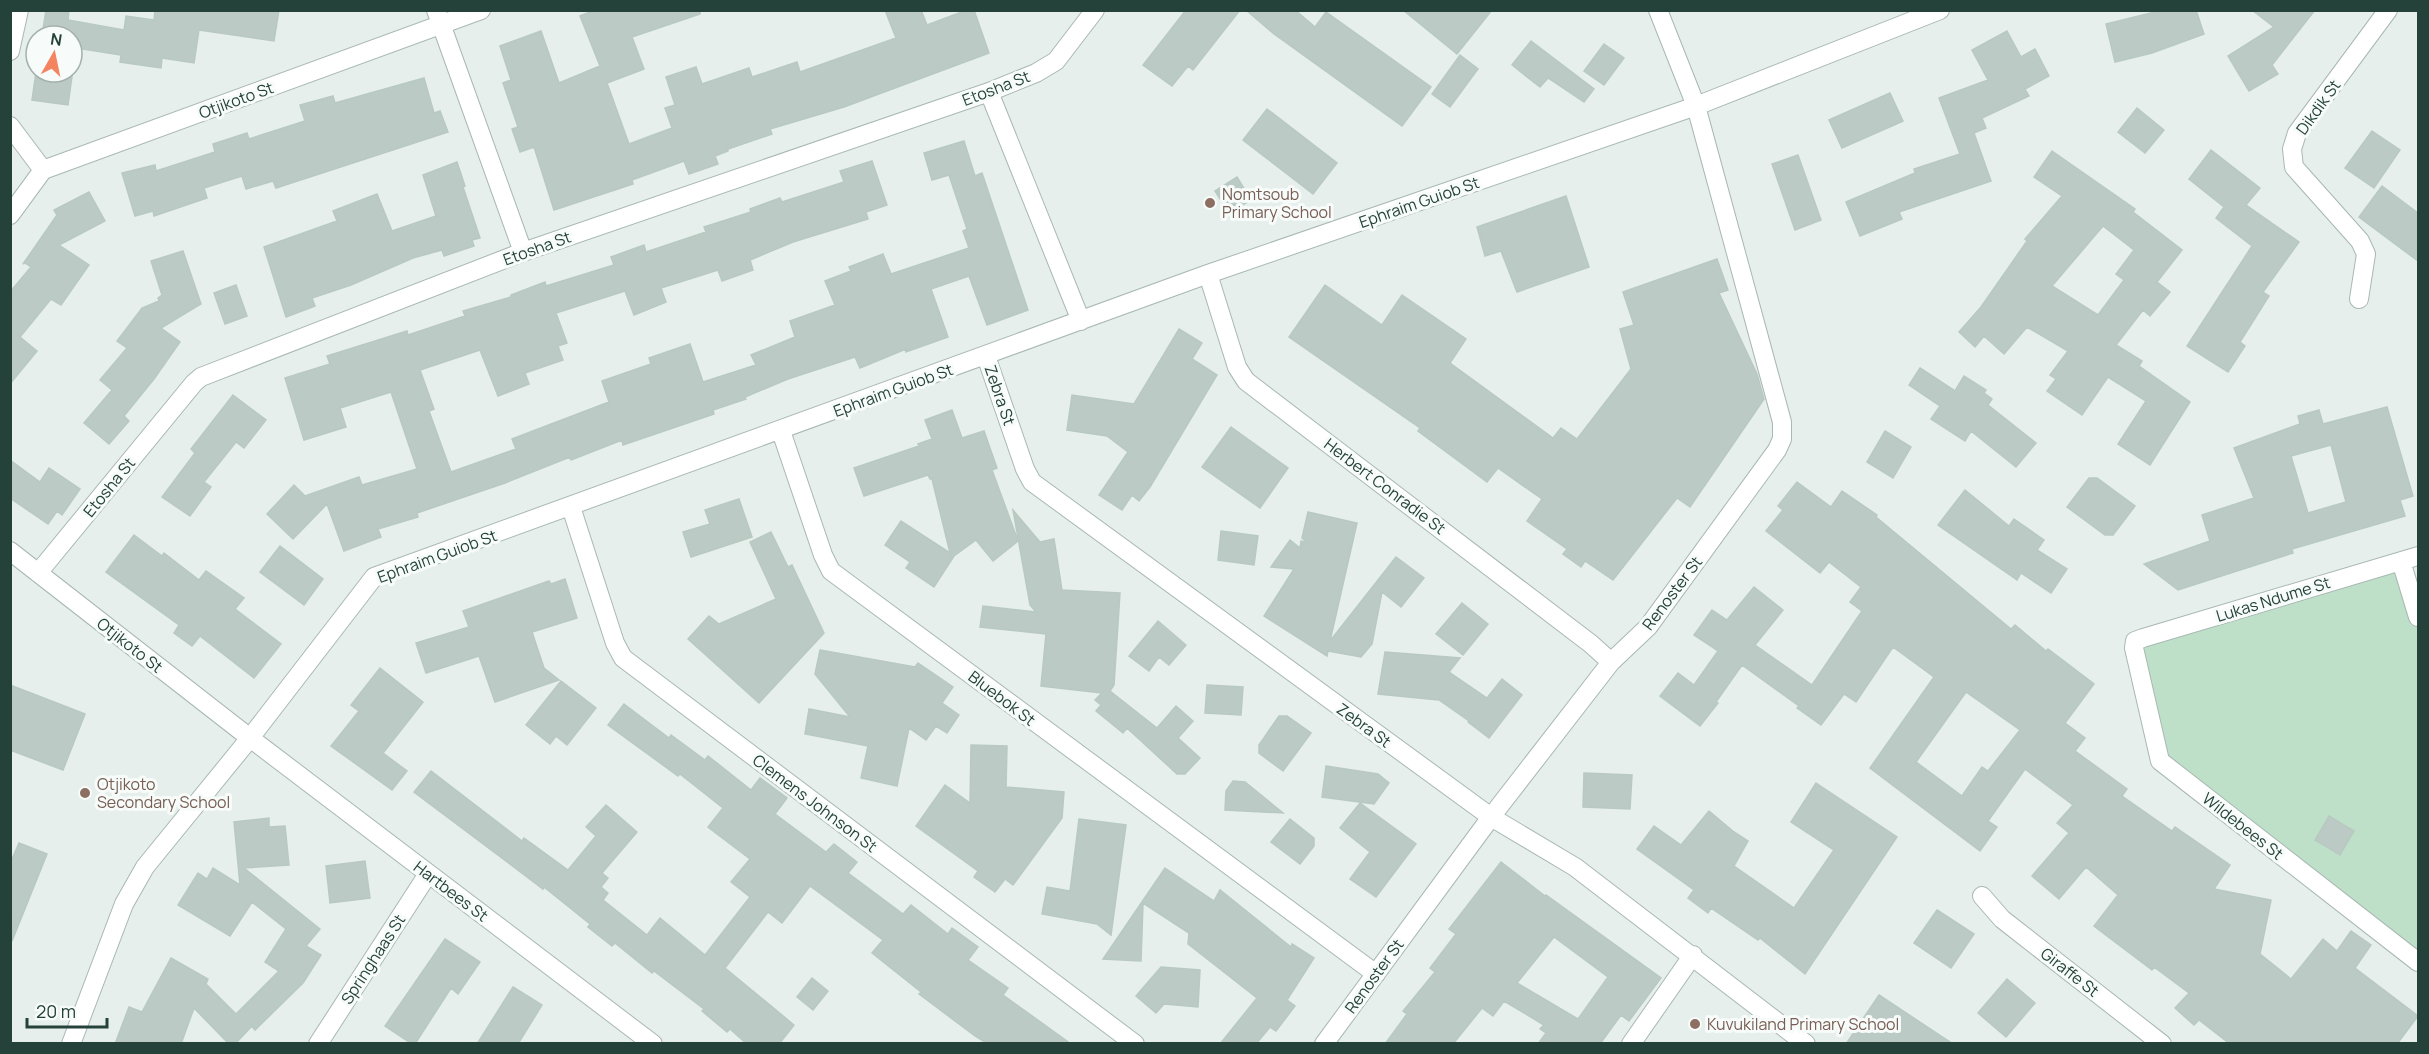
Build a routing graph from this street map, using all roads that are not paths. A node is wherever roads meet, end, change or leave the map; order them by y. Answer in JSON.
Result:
{"nodes":[{"id":1,"x":19,"y":10,"type":"edge"},
{"id":2,"x":481,"y":10,"type":"edge"},
{"id":3,"x":1095,"y":10,"type":"edge"},
{"id":4,"x":1658,"y":10,"type":"edge"},
{"id":5,"x":2388,"y":10,"type":"edge"},
{"id":6,"x":1939,"y":11,"type":"edge"},
{"id":7,"x":438,"y":18,"type":"edge"},
{"id":8,"x":10,"y":51,"type":"edge"},
{"id":9,"x":989,"y":92,"type":"junction"},
{"id":10,"x":1696,"y":106,"type":"junction"},
{"id":11,"x":10,"y":126,"type":"edge"},
{"id":12,"x":43,"y":170,"type":"junction"},
{"id":13,"x":10,"y":215,"type":"edge"},
{"id":14,"x":524,"y":252,"type":"junction"},
{"id":15,"x":1208,"y":274,"type":"junction"},
{"id":16,"x":2359,"y":299,"type":"dead end"},
{"id":17,"x":1081,"y":321,"type":"junction"},
{"id":18,"x":986,"y":356,"type":"junction"},
{"id":19,"x":781,"y":430,"type":"junction"},
{"id":20,"x":571,"y":507,"type":"junction"},
{"id":21,"x":10,"y":551,"type":"edge"},
{"id":22,"x":2410,"y":559,"type":"edge"},
{"id":23,"x":38,"y":573,"type":"junction"},
{"id":24,"x":2418,"y":617,"type":"edge"},
{"id":25,"x":2134,"y":648,"type":"joint"},
{"id":26,"x":1611,"y":662,"type":"junction"},
{"id":27,"x":250,"y":738,"type":"junction"},
{"id":28,"x":1491,"y":817,"type":"junction"},
{"id":29,"x":428,"y":874,"type":"junction"},
{"id":30,"x":1982,"y":896,"type":"dead end"},
{"id":31,"x":1693,"y":955,"type":"junction"},
{"id":32,"x":2418,"y":962,"type":"edge"},
{"id":33,"x":1376,"y":974,"type":"junction"},
{"id":34,"x":71,"y":1044,"type":"edge"},
{"id":35,"x":318,"y":1044,"type":"edge"},
{"id":36,"x":653,"y":1044,"type":"edge"},
{"id":37,"x":1135,"y":1044,"type":"edge"},
{"id":38,"x":1324,"y":1044,"type":"edge"},
{"id":39,"x":1631,"y":1044,"type":"edge"},
{"id":40,"x":1806,"y":1044,"type":"edge"},
{"id":41,"x":2162,"y":1044,"type":"edge"}],
"edges":[{"from":1,"to":8,"type":"street"},
{"from":2,"to":7,"type":"street","name":"Otjikoto St"},
{"from":3,"to":9,"type":"street","name":"Etosha St"},
{"from":4,"to":10,"type":"street"},
{"from":5,"to":16,"type":"street","name":"Dikdik St"},
{"from":6,"to":10,"type":"street","name":"Ephraim Guiob St"},
{"from":7,"to":12,"type":"street","name":"Otjikoto St"},
{"from":7,"to":14,"type":"street"},
{"from":9,"to":14,"type":"street","name":"Etosha St"},
{"from":9,"to":17,"type":"street"},
{"from":10,"to":15,"type":"street","name":"Ephraim Guiob St"},
{"from":10,"to":26,"type":"street","name":"Renoster St"},
{"from":11,"to":12,"type":"street"},
{"from":12,"to":13,"type":"street"},
{"from":14,"to":23,"type":"street","name":"Etosha St"},
{"from":15,"to":17,"type":"street","name":"Ephraim Guiob St"},
{"from":15,"to":26,"type":"street","name":"Herbert Conradie St"},
{"from":17,"to":18,"type":"street","name":"Ephraim Guiob St"},
{"from":18,"to":19,"type":"street","name":"Ephraim Guiob St"},
{"from":18,"to":28,"type":"street","name":"Zebra St"},
{"from":19,"to":20,"type":"street","name":"Ephraim Guiob St"},
{"from":19,"to":33,"type":"street","name":"Bluebok St"},
{"from":20,"to":27,"type":"street","name":"Ephraim Guiob St"},
{"from":20,"to":37,"type":"street","name":"Clemens Johnson St"},
{"from":21,"to":23,"type":"street","name":"Otjikoto St"},
{"from":22,"to":24,"type":"street"},
{"from":22,"to":25,"type":"street","name":"Lukas Ndume St"},
{"from":23,"to":27,"type":"street","name":"Otjikoto St"},
{"from":25,"to":32,"type":"street","name":"Wildebees St"},
{"from":26,"to":28,"type":"street","name":"Renoster St"},
{"from":27,"to":29,"type":"street","name":"Hartbees St"},
{"from":27,"to":34,"type":"street","name":"Ephraim Guiob St"},
{"from":28,"to":31,"type":"street","name":"Zebra St"},
{"from":28,"to":33,"type":"street","name":"Renoster St"},
{"from":29,"to":35,"type":"street","name":"Springhaas St"},
{"from":29,"to":36,"type":"street","name":"Hartbees St"},
{"from":30,"to":41,"type":"street","name":"Giraffe St"},
{"from":31,"to":39,"type":"street"},
{"from":31,"to":40,"type":"street","name":"Zebra St"},
{"from":33,"to":38,"type":"street","name":"Renoster St"}]}
